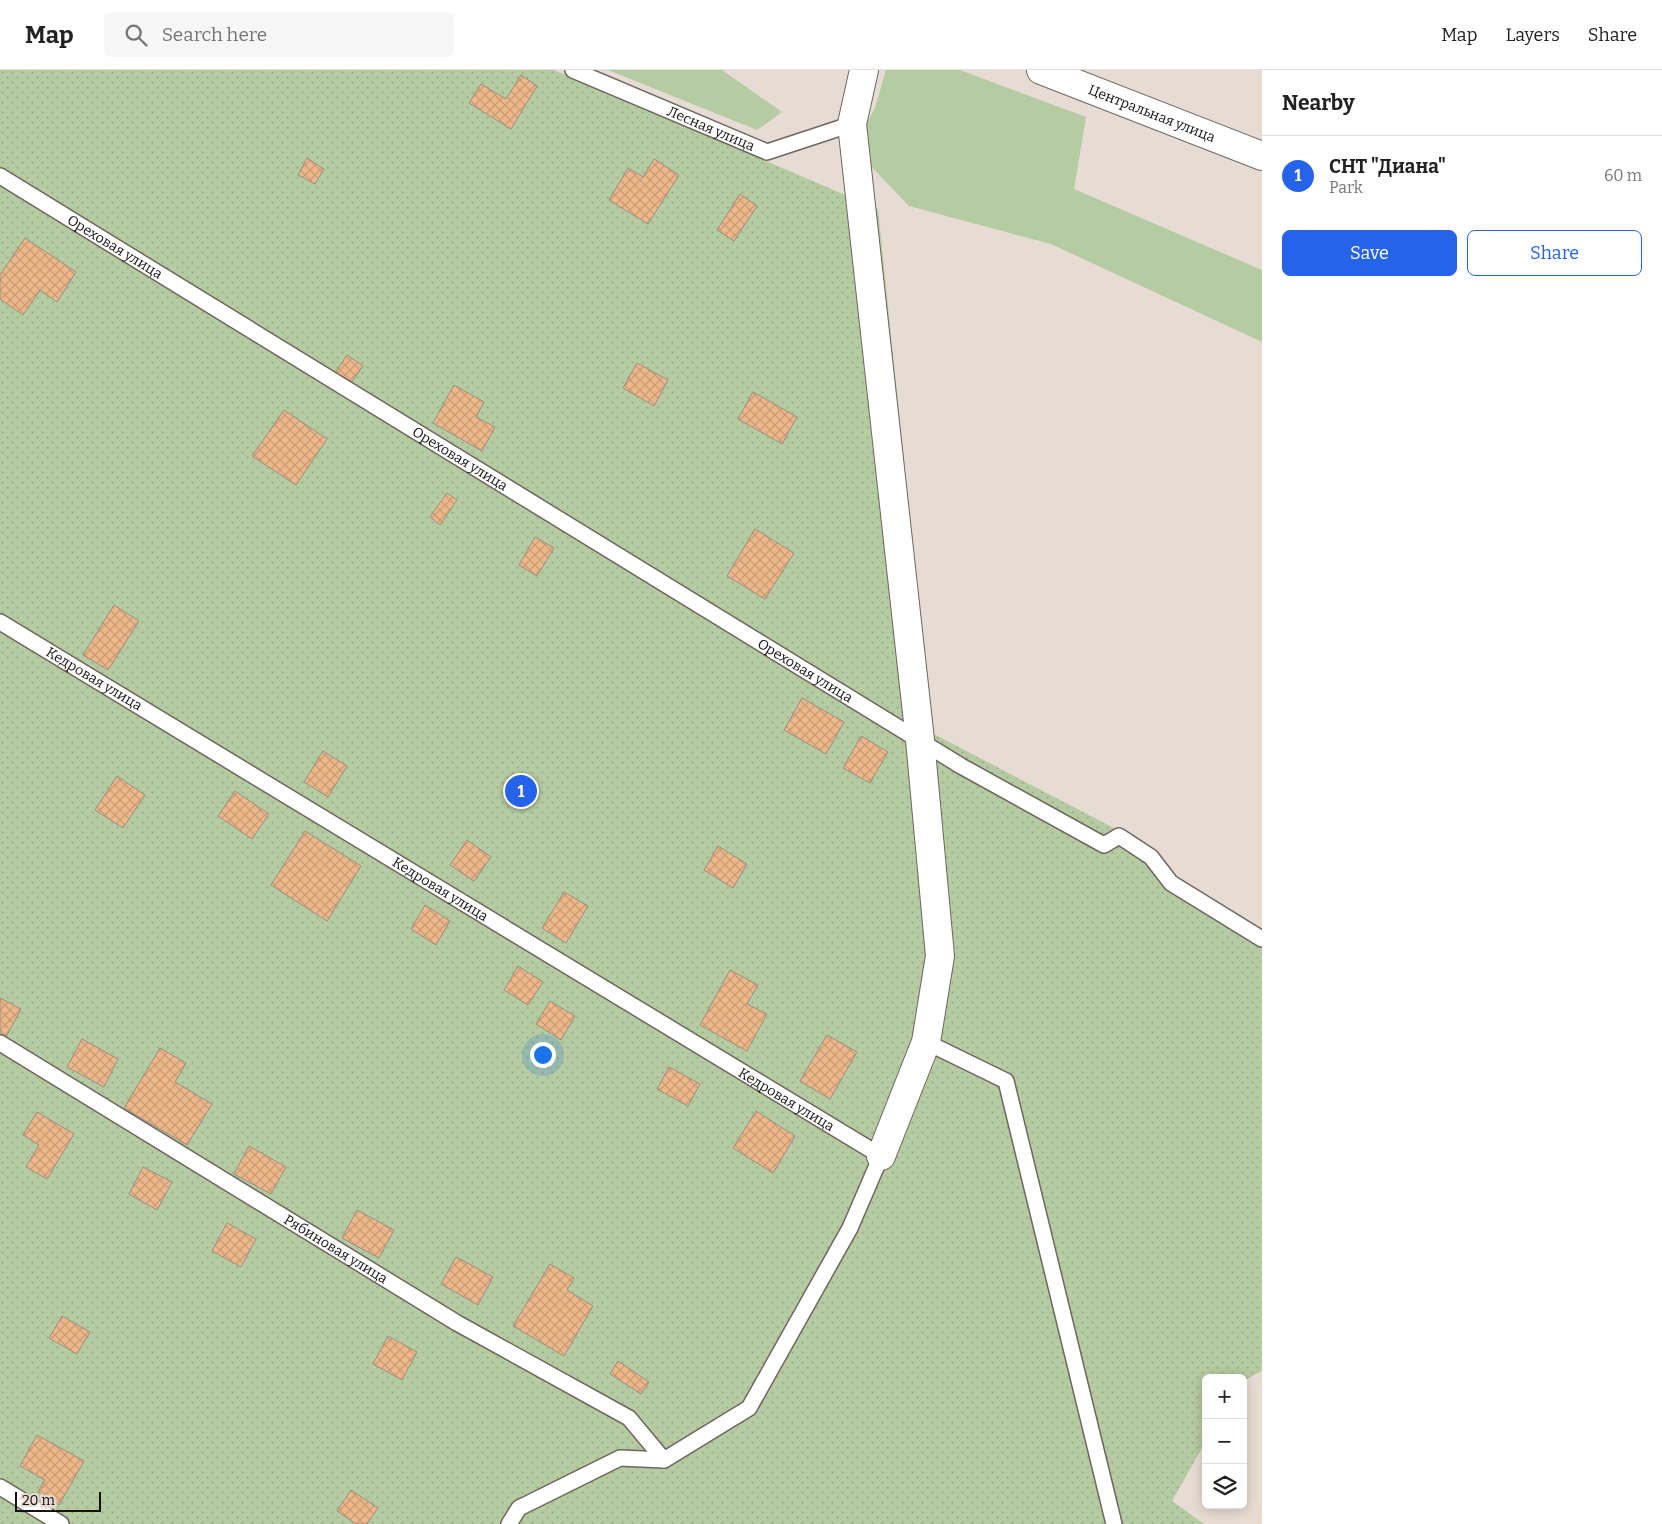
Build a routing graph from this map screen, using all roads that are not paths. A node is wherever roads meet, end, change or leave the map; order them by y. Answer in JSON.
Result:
{"nodes":[{"id":1,"x":573,"y":70,"type":"edge"},
{"id":2,"x":864,"y":70,"type":"edge"},
{"id":3,"x":1041,"y":70,"type":"edge"},
{"id":4,"x":852,"y":124,"type":"junction"},
{"id":5,"x":1262,"y":156,"type":"edge"},
{"id":6,"x":0,"y":176,"type":"edge"},
{"id":7,"x":0,"y":622,"type":"edge"},
{"id":8,"x":920,"y":740,"type":"junction"},
{"id":9,"x":1262,"y":939,"type":"edge"},
{"id":10,"x":926,"y":1042,"type":"junction"},
{"id":11,"x":0,"y":1043,"type":"edge"},
{"id":12,"x":881,"y":1156,"type":"junction"},
{"id":13,"x":664,"y":1460,"type":"junction"},
{"id":14,"x":0,"y":1487,"type":"edge"},
{"id":15,"x":61,"y":1524,"type":"edge"},
{"id":16,"x":509,"y":1524,"type":"edge"},
{"id":17,"x":1114,"y":1524,"type":"edge"}],
"edges":[{"from":1,"to":4,"type":"lane","name":"Лесная улица"},
{"from":2,"to":4,"type":"street"},
{"from":3,"to":5,"type":"street","name":"Центральная улица"},
{"from":4,"to":8,"type":"street"},
{"from":6,"to":8,"type":"lane","name":"Ореховая улица"},
{"from":7,"to":12,"type":"lane","name":"Кедровая улица"},
{"from":8,"to":9,"type":"lane","name":"Ореховая улица"},
{"from":8,"to":10,"type":"street"},
{"from":10,"to":12,"type":"street"},
{"from":10,"to":17,"type":"lane"},
{"from":11,"to":13,"type":"lane","name":"Рябиновая улица"},
{"from":12,"to":13,"type":"lane"},
{"from":13,"to":16,"type":"lane"},
{"from":14,"to":15,"type":"lane"}]}
